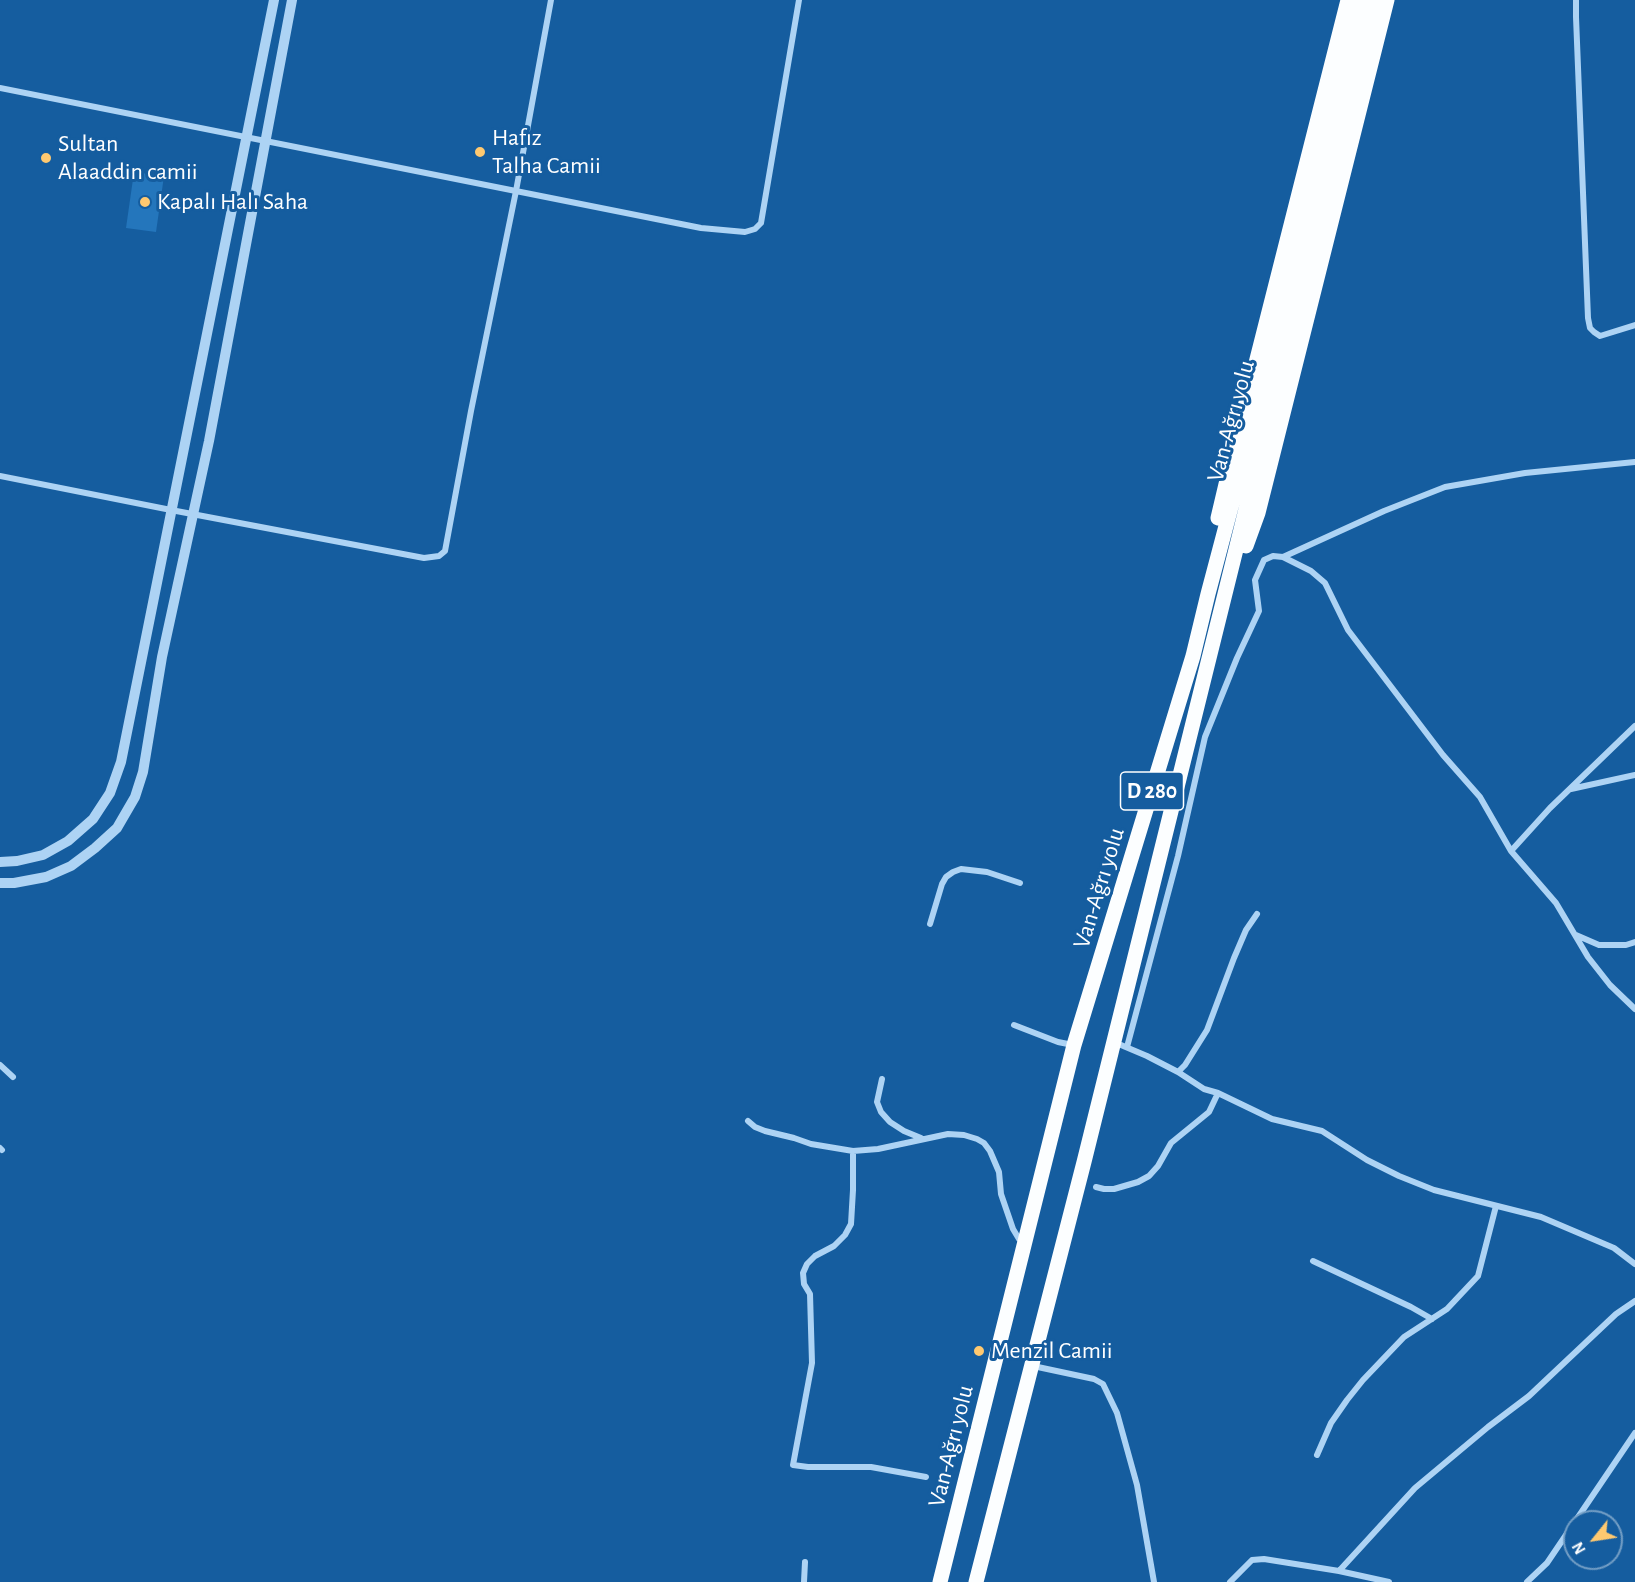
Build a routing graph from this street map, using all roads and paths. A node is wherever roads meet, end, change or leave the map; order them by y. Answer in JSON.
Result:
{"nodes":[{"id":1,"x":274,"y":0,"type":"edge"},
{"id":2,"x":292,"y":0,"type":"edge"},
{"id":3,"x":551,"y":0,"type":"edge"},
{"id":4,"x":799,"y":0,"type":"edge"},
{"id":5,"x":1348,"y":0,"type":"edge"},
{"id":6,"x":1362,"y":0,"type":"edge"},
{"id":7,"x":1375,"y":0,"type":"edge"},
{"id":8,"x":1387,"y":0,"type":"edge"},
{"id":9,"x":1576,"y":0,"type":"edge"},
{"id":10,"x":0,"y":88,"type":"edge"},
{"id":11,"x":246,"y":138,"type":"junction"},
{"id":12,"x":265,"y":142,"type":"junction"},
{"id":13,"x":516,"y":191,"type":"junction"},
{"id":14,"x":1635,"y":325,"type":"edge"},
{"id":15,"x":1635,"y":462,"type":"edge"},
{"id":16,"x":0,"y":476,"type":"edge"},
{"id":17,"x":171,"y":510,"type":"junction"},
{"id":18,"x":193,"y":514,"type":"junction"},
{"id":19,"x":1283,"y":557,"type":"junction"},
{"id":20,"x":1208,"y":594,"type":"junction"},
{"id":21,"x":1224,"y":598,"type":"junction"},
{"id":22,"x":1635,"y":726,"type":"edge"},
{"id":23,"x":1635,"y":775,"type":"edge"},
{"id":24,"x":1570,"y":790,"type":"junction"},
{"id":25,"x":1511,"y":851,"type":"junction"},
{"id":26,"x":0,"y":862,"type":"edge"},
{"id":27,"x":0,"y":883,"type":"edge"},
{"id":28,"x":1020,"y":883,"type":"dead end"},
{"id":29,"x":1257,"y":914,"type":"dead end"},
{"id":30,"x":930,"y":924,"type":"dead end"},
{"id":31,"x":1575,"y":935,"type":"junction"},
{"id":32,"x":1635,"y":942,"type":"edge"},
{"id":33,"x":1635,"y":1009,"type":"edge"},
{"id":34,"x":1014,"y":1025,"type":"dead end"},
{"id":35,"x":1074,"y":1046,"type":"junction"},
{"id":36,"x":1120,"y":1046,"type":"junction"},
{"id":37,"x":0,"y":1065,"type":"edge"},
{"id":38,"x":1178,"y":1072,"type":"junction"},
{"id":39,"x":13,"y":1077,"type":"dead end"},
{"id":40,"x":882,"y":1079,"type":"dead end"},
{"id":41,"x":1218,"y":1093,"type":"junction"},
{"id":42,"x":748,"y":1121,"type":"dead end"},
{"id":43,"x":924,"y":1139,"type":"junction"},
{"id":44,"x":853,"y":1151,"type":"junction"},
{"id":45,"x":1096,"y":1187,"type":"dead end"},
{"id":46,"x":1496,"y":1206,"type":"junction"},
{"id":47,"x":1024,"y":1244,"type":"junction"},
{"id":48,"x":1313,"y":1261,"type":"dead end"},
{"id":49,"x":1635,"y":1263,"type":"edge"},
{"id":50,"x":1635,"y":1301,"type":"edge"},
{"id":51,"x":1432,"y":1319,"type":"junction"},
{"id":52,"x":1032,"y":1366,"type":"junction"},
{"id":53,"x":1635,"y":1432,"type":"edge"},
{"id":54,"x":1317,"y":1455,"type":"dead end"},
{"id":55,"x":926,"y":1477,"type":"dead end"},
{"id":56,"x":806,"y":1562,"type":"dead end"},
{"id":57,"x":1339,"y":1571,"type":"junction"},
{"id":58,"x":804,"y":1582,"type":"edge"},
{"id":59,"x":940,"y":1582,"type":"edge"},
{"id":60,"x":976,"y":1582,"type":"edge"},
{"id":61,"x":1154,"y":1582,"type":"edge"},
{"id":62,"x":1230,"y":1582,"type":"edge"},
{"id":63,"x":1389,"y":1582,"type":"edge"},
{"id":64,"x":1527,"y":1582,"type":"edge"}],
"edges":[{"from":1,"to":11,"type":"street"},
{"from":2,"to":12,"type":"street"},
{"from":3,"to":13,"type":"street"},
{"from":4,"to":13,"type":"street"},
{"from":5,"to":20,"type":"highway"},
{"from":6,"to":20,"type":"highway","name":"Van-Ağrı yolu","number":"D 280"},
{"from":7,"to":21,"type":"highway","number":"D 280"},
{"from":8,"to":21,"type":"highway"},
{"from":9,"to":14,"type":"street"},
{"from":10,"to":11,"type":"street"},
{"from":11,"to":12,"type":"street"},
{"from":11,"to":17,"type":"street"},
{"from":12,"to":13,"type":"street"},
{"from":12,"to":18,"type":"street"},
{"from":13,"to":18,"type":"street"},
{"from":15,"to":19,"type":"street"},
{"from":16,"to":17,"type":"street"},
{"from":17,"to":18,"type":"street"},
{"from":17,"to":26,"type":"street"},
{"from":18,"to":27,"type":"street"},
{"from":19,"to":25,"type":"street"},
{"from":19,"to":36,"type":"street"},
{"from":20,"to":35,"type":"highway","name":"Van-Ağrı yolu","number":"D 280"},
{"from":21,"to":36,"type":"highway","number":"D 280"},
{"from":22,"to":24,"type":"street"},
{"from":23,"to":24,"type":"street"},
{"from":24,"to":25,"type":"street"},
{"from":25,"to":31,"type":"street"},
{"from":28,"to":30,"type":"street"},
{"from":29,"to":38,"type":"street"},
{"from":31,"to":32,"type":"street"},
{"from":31,"to":33,"type":"street"},
{"from":34,"to":35,"type":"street"},
{"from":35,"to":47,"type":"highway","name":"Van-Ağrı yolu","number":"D 280"},
{"from":36,"to":38,"type":"street"},
{"from":36,"to":52,"type":"highway","number":"D 280"},
{"from":37,"to":39,"type":"street"},
{"from":38,"to":41,"type":"street"},
{"from":40,"to":43,"type":"street"},
{"from":41,"to":45,"type":"street"},
{"from":41,"to":46,"type":"street"},
{"from":42,"to":44,"type":"street"},
{"from":43,"to":44,"type":"street"},
{"from":43,"to":47,"type":"street"},
{"from":44,"to":55,"type":"street"},
{"from":46,"to":49,"type":"street"},
{"from":46,"to":51,"type":"street"},
{"from":47,"to":59,"type":"highway","name":"Van-Ağrı yolu","number":"D 280"},
{"from":48,"to":51,"type":"street"},
{"from":50,"to":57,"type":"street"},
{"from":51,"to":54,"type":"street"},
{"from":52,"to":60,"type":"highway","number":"D 280"},
{"from":52,"to":61,"type":"street"},
{"from":53,"to":64,"type":"street"},
{"from":56,"to":58,"type":"street"},
{"from":57,"to":62,"type":"street"},
{"from":57,"to":63,"type":"street"}]}
